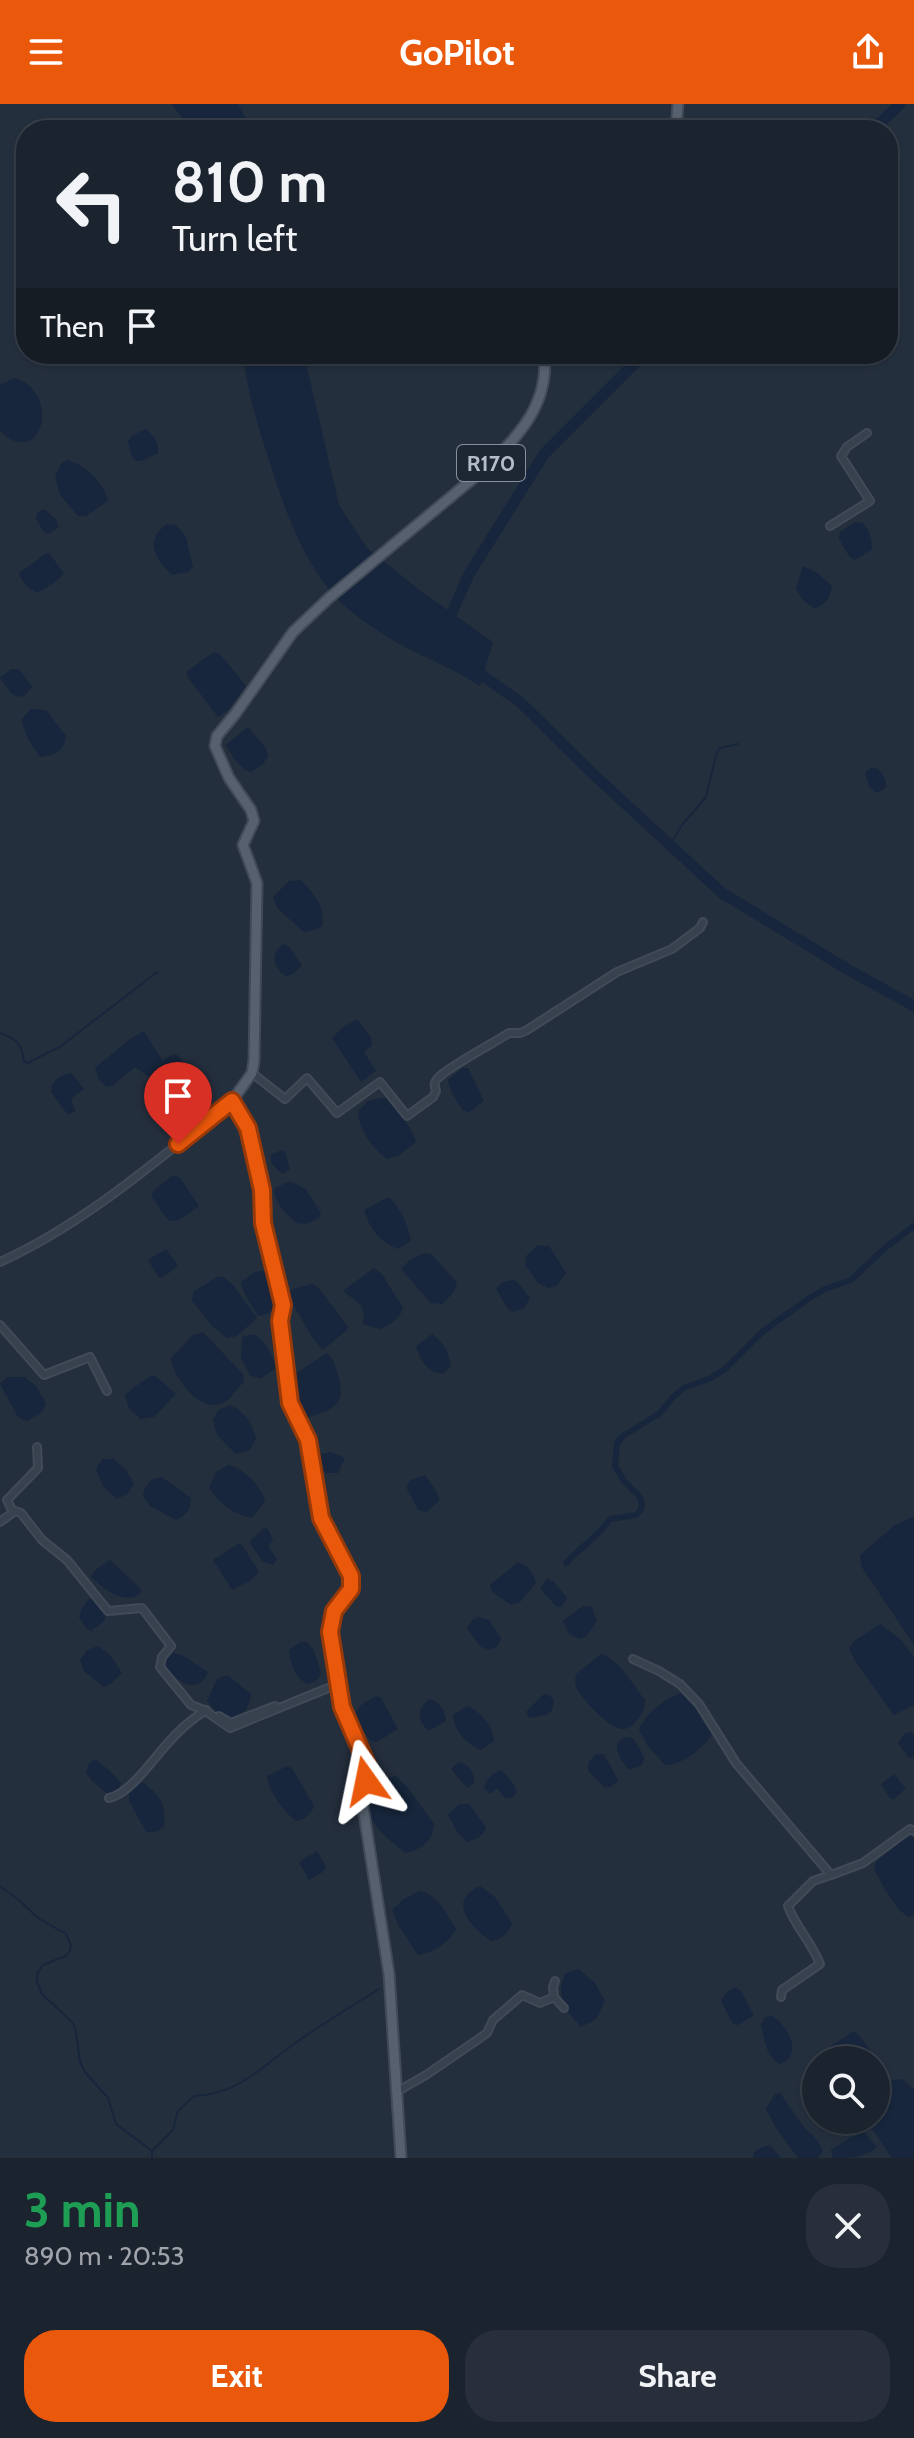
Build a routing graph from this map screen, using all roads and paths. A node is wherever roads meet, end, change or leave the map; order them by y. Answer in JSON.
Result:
{"nodes":[{"id":1,"x":544,"y":364,"type":"edge"},
{"id":2,"x":867,"y":433,"type":"dead end"},
{"id":3,"x":830,"y":526,"type":"dead end"},
{"id":4,"x":703,"y":922,"type":"dead end"},
{"id":5,"x":252,"y":1073,"type":"junction"},
{"id":6,"x":232,"y":1101,"type":"junction"},
{"id":7,"x":0,"y":1262,"type":"edge"},
{"id":8,"x":0,"y":1325,"type":"edge"},
{"id":9,"x":107,"y":1391,"type":"dead end"},
{"id":10,"x":37,"y":1447,"type":"dead end"},
{"id":11,"x":13,"y":1512,"type":"junction"},
{"id":12,"x":0,"y":1522,"type":"edge"},
{"id":13,"x":633,"y":1659,"type":"dead end"},
{"id":14,"x":338,"y":1684,"type":"junction"},
{"id":15,"x":204,"y":1710,"type":"junction"},
{"id":16,"x":109,"y":1798,"type":"dead end"},
{"id":17,"x":914,"y":1831,"type":"edge"},
{"id":18,"x":831,"y":1875,"type":"junction"},
{"id":19,"x":555,"y":1981,"type":"dead end"},
{"id":20,"x":554,"y":1997,"type":"junction"},
{"id":21,"x":781,"y":1997,"type":"dead end"},
{"id":22,"x":564,"y":2008,"type":"dead end"},
{"id":23,"x":398,"y":2091,"type":"junction"},
{"id":24,"x":401,"y":2158,"type":"edge"}],
"edges":[{"from":1,"to":5,"type":"main road","number":"R170"},
{"from":2,"to":3,"type":"street"},
{"from":4,"to":5,"type":"street"},
{"from":5,"to":6,"type":"main road"},
{"from":6,"to":7,"type":"street"},
{"from":6,"to":14,"type":"main road"},
{"from":8,"to":9,"type":"street"},
{"from":10,"to":11,"type":"street"},
{"from":11,"to":12,"type":"street"},
{"from":11,"to":15,"type":"street"},
{"from":13,"to":18,"type":"street"},
{"from":14,"to":15,"type":"street"},
{"from":14,"to":23,"type":"main road"},
{"from":15,"to":16,"type":"street"},
{"from":17,"to":18,"type":"street"},
{"from":18,"to":21,"type":"street"},
{"from":19,"to":20,"type":"street"},
{"from":20,"to":22,"type":"street"},
{"from":20,"to":23,"type":"street"},
{"from":23,"to":24,"type":"main road"}]}
